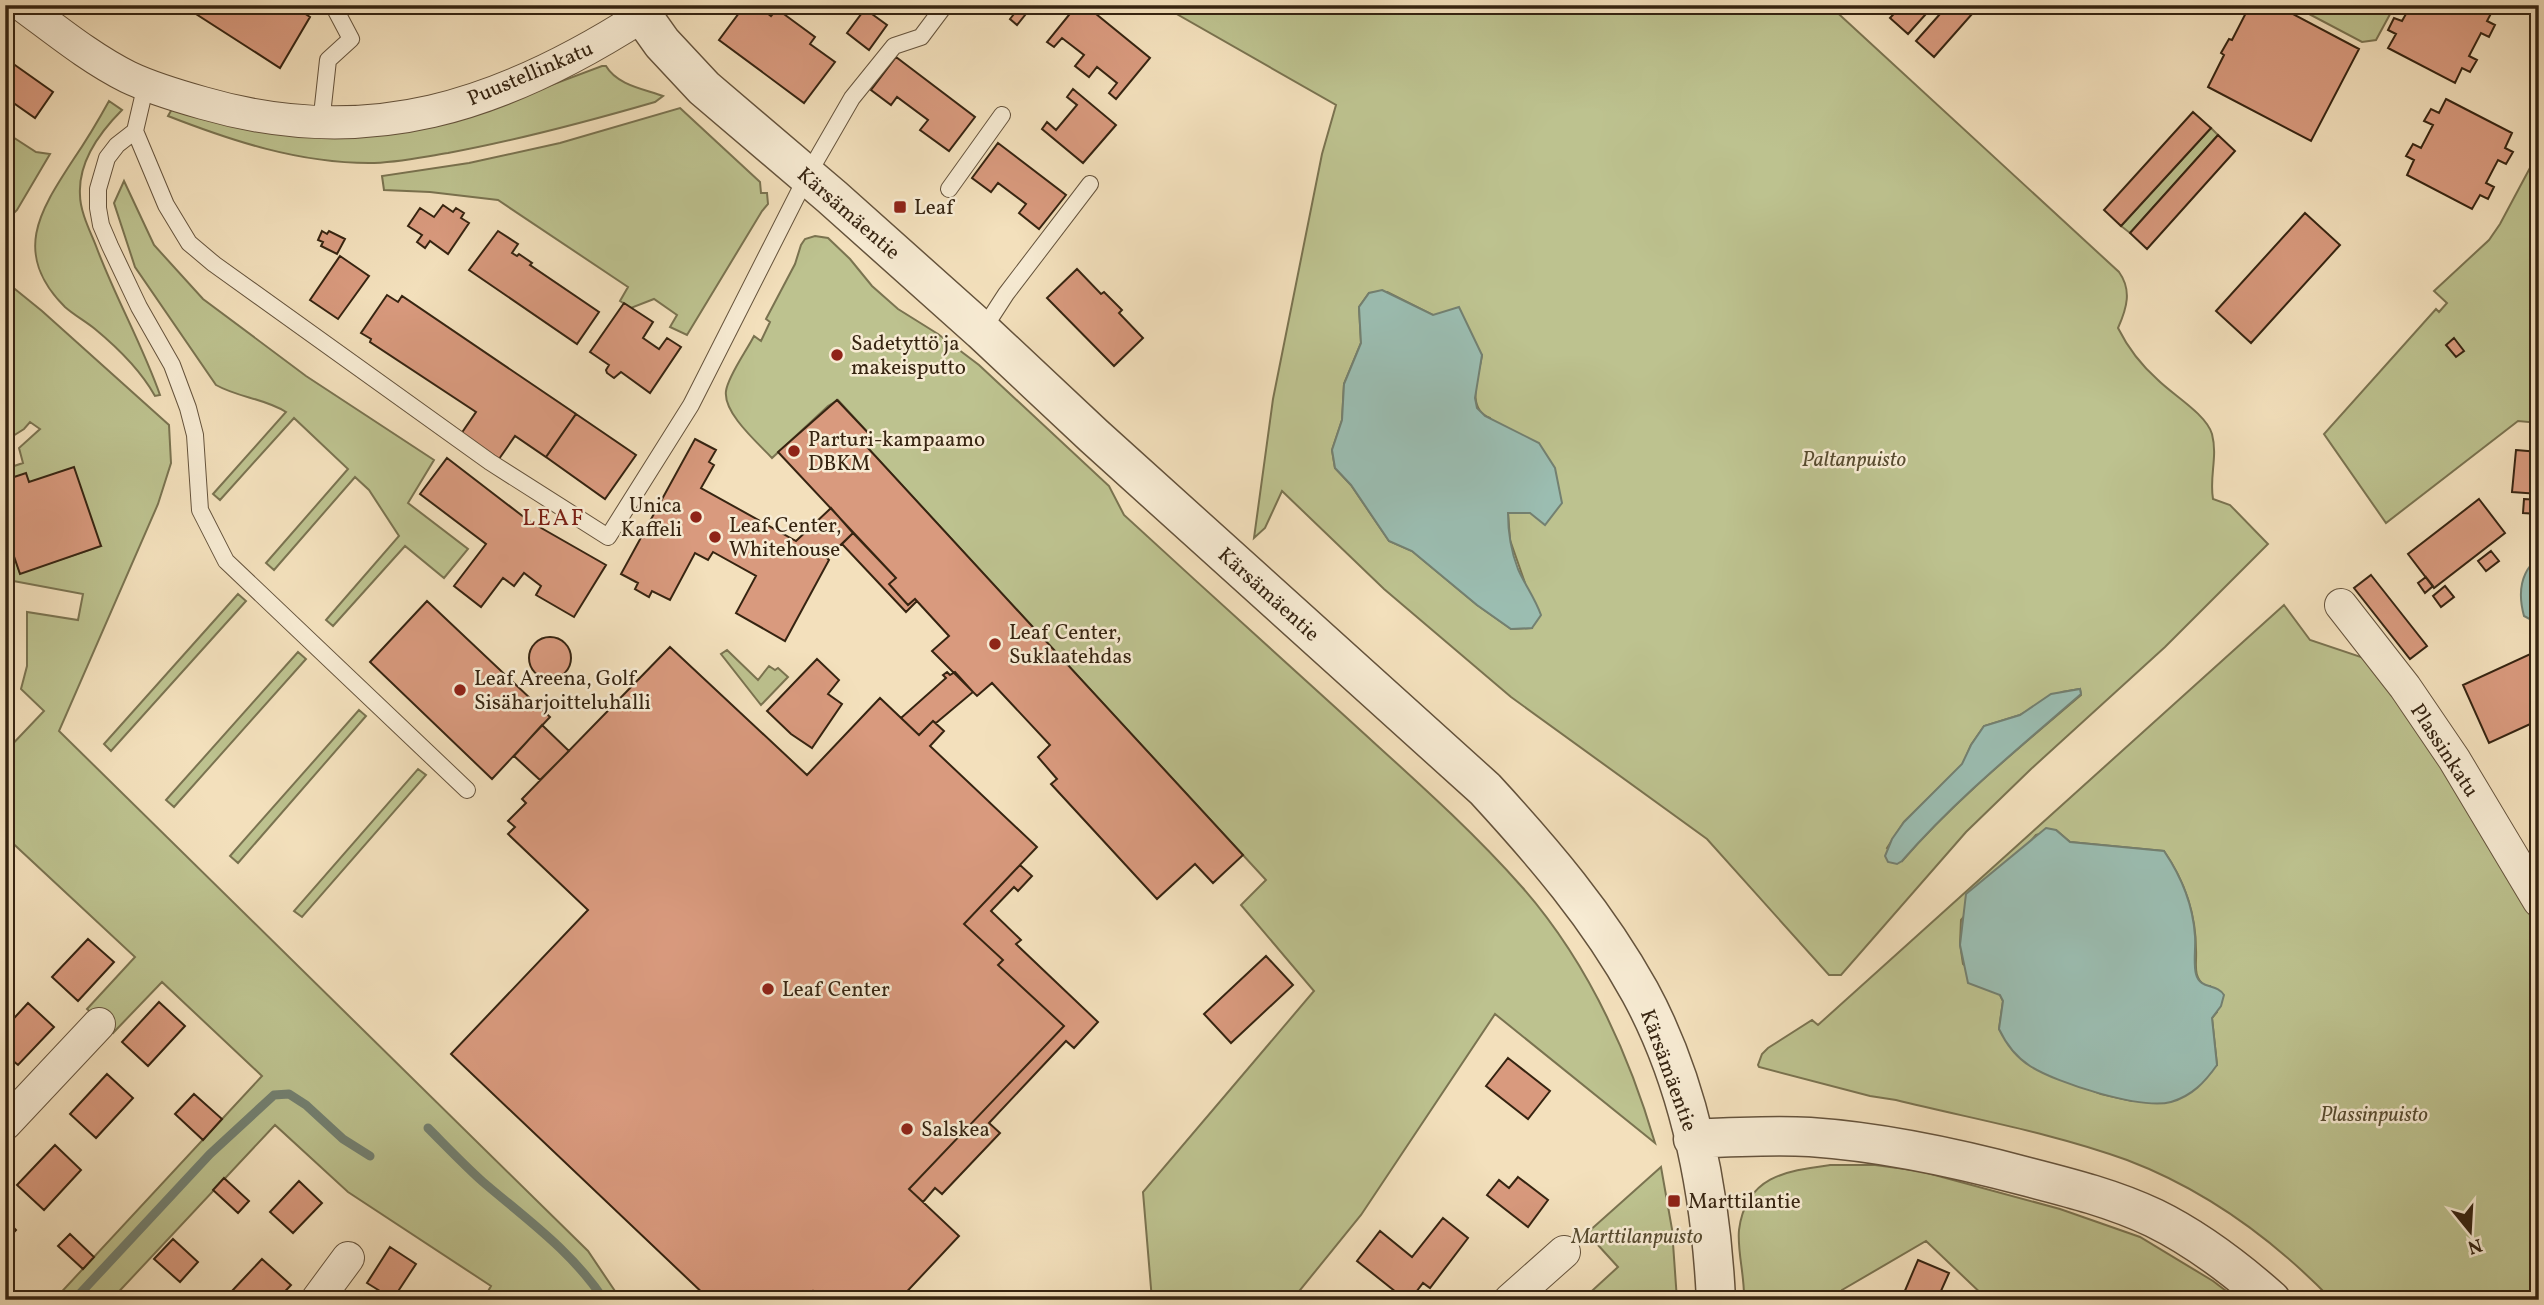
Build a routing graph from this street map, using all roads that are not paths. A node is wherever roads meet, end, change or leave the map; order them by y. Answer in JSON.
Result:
{"nodes":[{"id":1,"x":22,"y":5,"type":"edge"},
{"id":2,"x":333,"y":5,"type":"edge"},
{"id":3,"x":945,"y":5,"type":"edge"},
{"id":4,"x":638,"y":11,"type":"edge"},
{"id":5,"x":146,"y":84,"type":"junction"},
{"id":6,"x":1002,"y":115,"type":"dead end"},
{"id":7,"x":321,"y":124,"type":"junction"},
{"id":8,"x":135,"y":131,"type":"junction"},
{"id":9,"x":807,"y":176,"type":"junction"},
{"id":10,"x":1090,"y":184,"type":"dead end"},
{"id":11,"x":949,"y":189,"type":"dead end"},
{"id":12,"x":982,"y":331,"type":"junction"},
{"id":13,"x":2341,"y":606,"type":"dead end"},
{"id":14,"x":467,"y":790,"type":"dead end"},
{"id":15,"x":2539,"y":901,"type":"edge"},
{"id":16,"x":99,"y":1024,"type":"dead end"},
{"id":17,"x":5,"y":1124,"type":"edge"},
{"id":18,"x":1693,"y":1139,"type":"junction"},
{"id":19,"x":1564,"y":1252,"type":"dead end"},
{"id":20,"x":348,"y":1258,"type":"dead end"},
{"id":21,"x":317,"y":1300,"type":"edge"},
{"id":22,"x":1510,"y":1300,"type":"edge"},
{"id":23,"x":1716,"y":1300,"type":"edge"},
{"id":24,"x":2271,"y":1300,"type":"edge"}],
"edges":[{"from":1,"to":5,"type":"street","name":"Puustellinkatu"},
{"from":2,"to":7,"type":"lane"},
{"from":3,"to":9,"type":"lane"},
{"from":4,"to":7,"type":"street","name":"Puustellinkatu"},
{"from":4,"to":9,"type":"street","name":"Kärsämäentie"},
{"from":5,"to":7,"type":"street","name":"Puustellinkatu"},
{"from":5,"to":8,"type":"lane"},
{"from":6,"to":11,"type":"lane"},
{"from":8,"to":9,"type":"lane"},
{"from":8,"to":14,"type":"lane"},
{"from":9,"to":12,"type":"street","name":"Kärsämäentie"},
{"from":10,"to":12,"type":"lane"},
{"from":12,"to":18,"type":"street","name":"Kärsämäentie"},
{"from":13,"to":15,"type":"street","name":"Plassinkatu"},
{"from":16,"to":17,"type":"street"},
{"from":18,"to":23,"type":"street","name":"Kärsämäentie"},
{"from":18,"to":24,"type":"street"},
{"from":19,"to":22,"type":"street"},
{"from":20,"to":21,"type":"street"}]}
